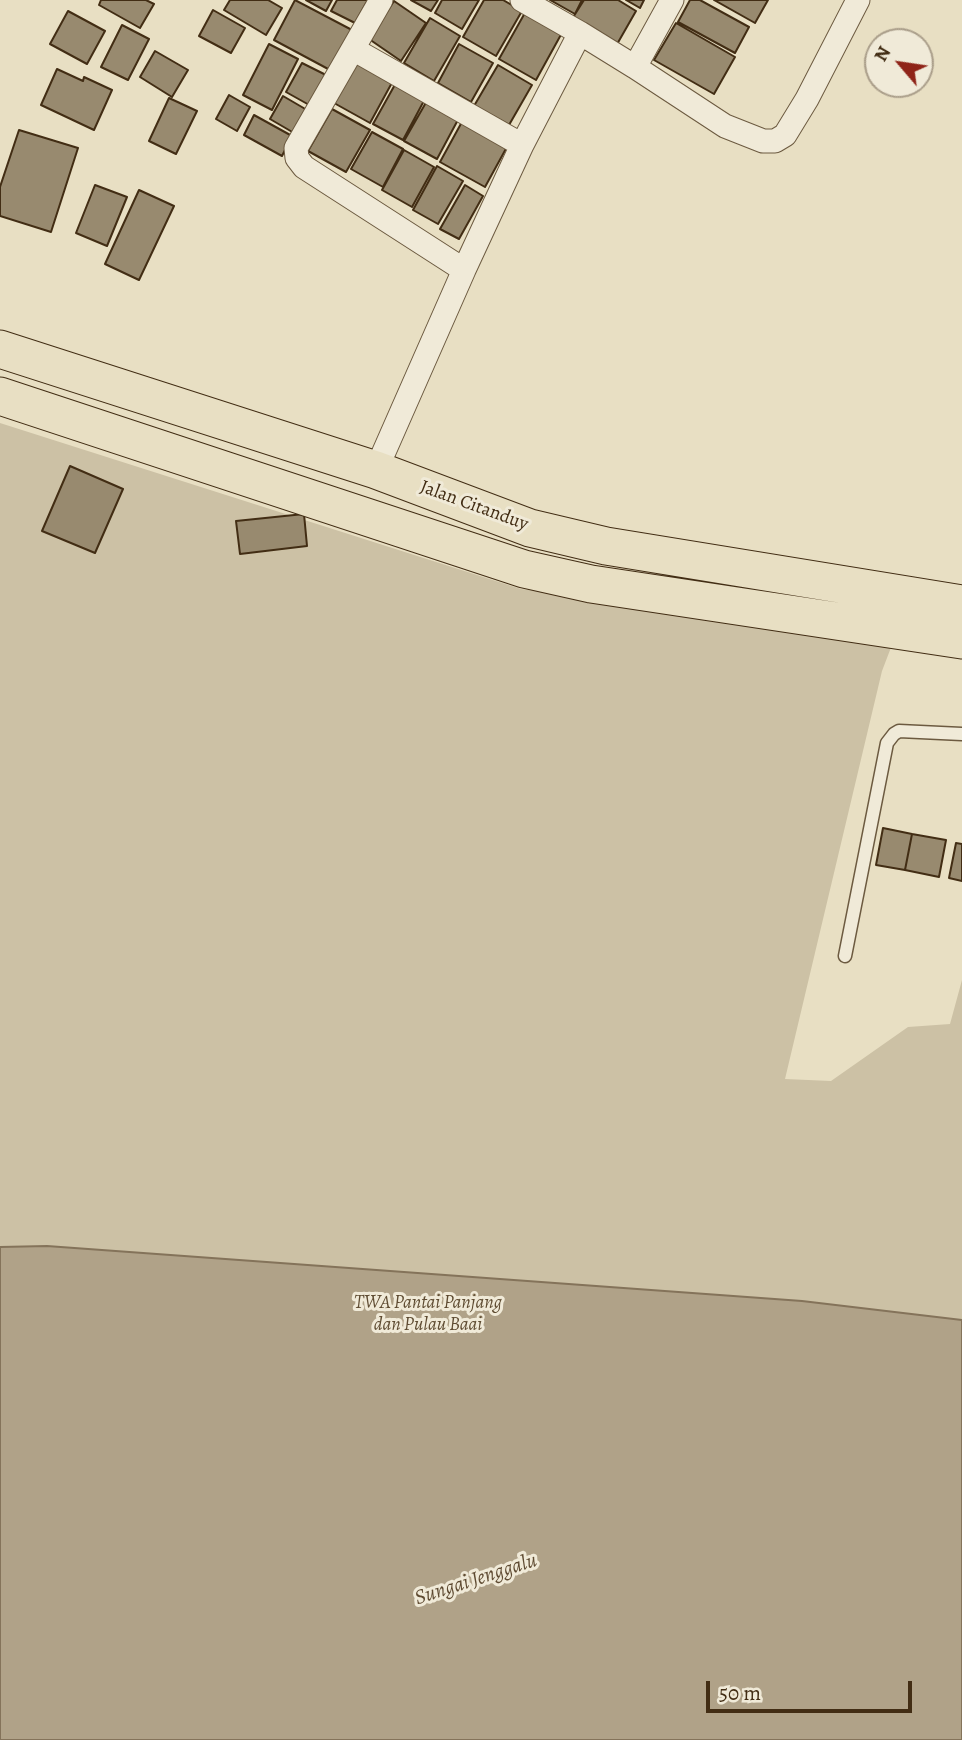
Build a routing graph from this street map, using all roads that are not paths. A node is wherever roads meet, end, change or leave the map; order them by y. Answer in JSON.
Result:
{"nodes":[{"id":1,"x":381,"y":0,"type":"edge"},
{"id":2,"x":522,"y":0,"type":"edge"},
{"id":3,"x":672,"y":0,"type":"edge"},
{"id":4,"x":858,"y":0,"type":"edge"},
{"id":5,"x":580,"y":33,"type":"junction"},
{"id":6,"x":353,"y":49,"type":"junction"},
{"id":7,"x":635,"y":67,"type":"junction"},
{"id":8,"x":522,"y":145,"type":"junction"},
{"id":9,"x":464,"y":270,"type":"junction"},
{"id":10,"x":0,"y":349,"type":"edge"},
{"id":11,"x":0,"y":396,"type":"edge"},
{"id":12,"x":376,"y":470,"type":"junction"},
{"id":13,"x":530,"y":528,"type":"junction"},
{"id":14,"x":524,"y":569,"type":"junction"},
{"id":15,"x":962,"y":604,"type":"edge"},
{"id":16,"x":962,"y":640,"type":"edge"},
{"id":17,"x":962,"y":734,"type":"edge"},
{"id":18,"x":845,"y":956,"type":"dead end"}],
"edges":[{"from":1,"to":6,"type":"street"},
{"from":2,"to":5,"type":"street"},
{"from":3,"to":7,"type":"street"},
{"from":4,"to":7,"type":"street"},
{"from":5,"to":7,"type":"street"},
{"from":5,"to":8,"type":"street"},
{"from":6,"to":8,"type":"street"},
{"from":6,"to":9,"type":"street"},
{"from":8,"to":9,"type":"street"},
{"from":9,"to":12,"type":"street"},
{"from":10,"to":12,"type":"main road","name":"Jalan Citanduy"},
{"from":11,"to":14,"type":"main road"},
{"from":12,"to":13,"type":"main road","name":"Jalan Citanduy"},
{"from":13,"to":14,"type":"main road"},
{"from":13,"to":15,"type":"main road","name":"Jalan Citanduy"},
{"from":14,"to":16,"type":"main road"},
{"from":17,"to":18,"type":"lane"}]}
